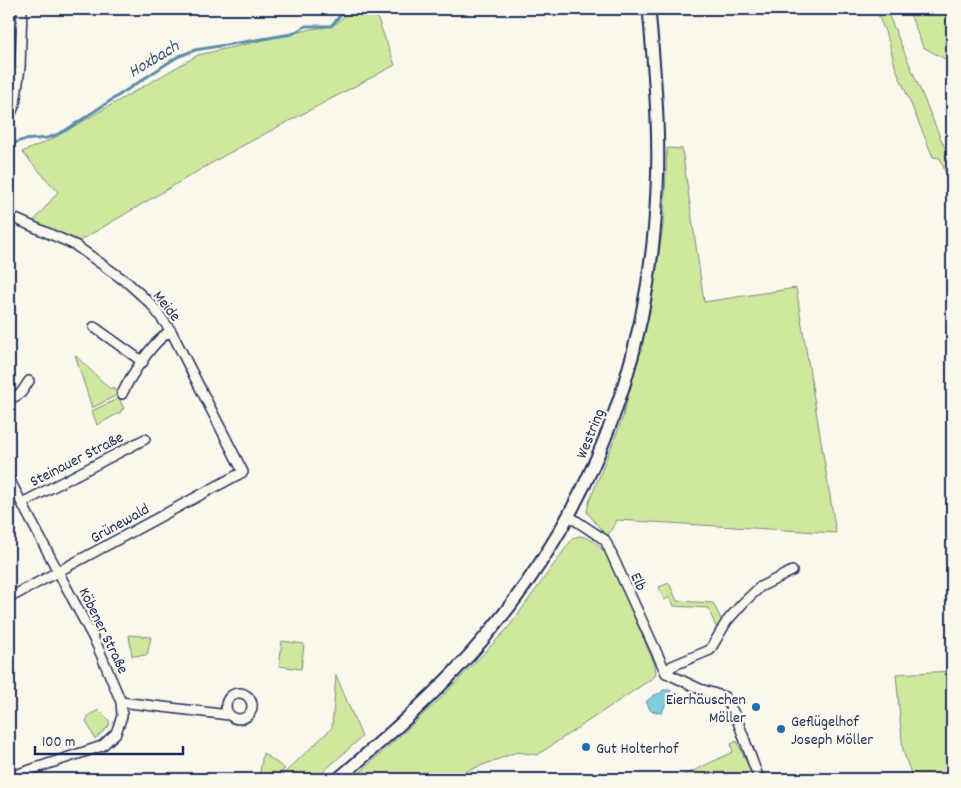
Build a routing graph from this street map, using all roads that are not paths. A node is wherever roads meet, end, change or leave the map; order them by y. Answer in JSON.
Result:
{"nodes":[{"id":1,"x":22,"y":9,"type":"edge"},
{"id":2,"x":649,"y":9,"type":"edge"},
{"id":3,"x":9,"y":118,"type":"edge"},
{"id":4,"x":9,"y":216,"type":"edge"},
{"id":5,"x":94,"y":327,"type":"dead end"},
{"id":6,"x":171,"y":330,"type":"junction"},
{"id":7,"x":143,"y":362,"type":"junction"},
{"id":8,"x":29,"y":381,"type":"dead end"},
{"id":9,"x":122,"y":394,"type":"dead end"},
{"id":10,"x":9,"y":400,"type":"edge"},
{"id":11,"x":145,"y":439,"type":"dead end"},
{"id":12,"x":243,"y":472,"type":"joint"},
{"id":13,"x":9,"y":479,"type":"edge"},
{"id":14,"x":22,"y":503,"type":"junction"},
{"id":15,"x":569,"y":516,"type":"junction"},
{"id":16,"x":59,"y":571,"type":"junction"},
{"id":17,"x":792,"y":571,"type":"dead end"},
{"id":18,"x":9,"y":598,"type":"edge"},
{"id":19,"x":666,"y":673,"type":"junction"},
{"id":20,"x":121,"y":702,"type":"junction"},
{"id":21,"x":229,"y":715,"type":"dead end"},
{"id":22,"x":9,"y":777,"type":"edge"},
{"id":23,"x":338,"y":779,"type":"edge"},
{"id":24,"x":759,"y":779,"type":"edge"}],
"edges":[{"from":1,"to":3,"type":"street"},
{"from":2,"to":15,"type":"main road","name":"Westring"},
{"from":4,"to":6,"type":"street","name":"Meide"},
{"from":5,"to":7,"type":"street"},
{"from":6,"to":7,"type":"street"},
{"from":6,"to":12,"type":"street","name":"Meide"},
{"from":7,"to":9,"type":"street"},
{"from":8,"to":10,"type":"street"},
{"from":11,"to":14,"type":"street","name":"Steinauer Straße"},
{"from":12,"to":16,"type":"street","name":"Grünewald"},
{"from":13,"to":14,"type":"street","name":"Steinauer Straße"},
{"from":14,"to":16,"type":"street","name":"Steinauer Straße"},
{"from":15,"to":19,"type":"street","name":"Elb"},
{"from":15,"to":23,"type":"main road","name":"Westring"},
{"from":16,"to":18,"type":"street","name":"Grünewald"},
{"from":16,"to":20,"type":"street","name":"Köbener Straße"},
{"from":17,"to":19,"type":"street"},
{"from":19,"to":24,"type":"street"},
{"from":20,"to":21,"type":"street"},
{"from":20,"to":22,"type":"street","name":"Köbener Straße"}]}
